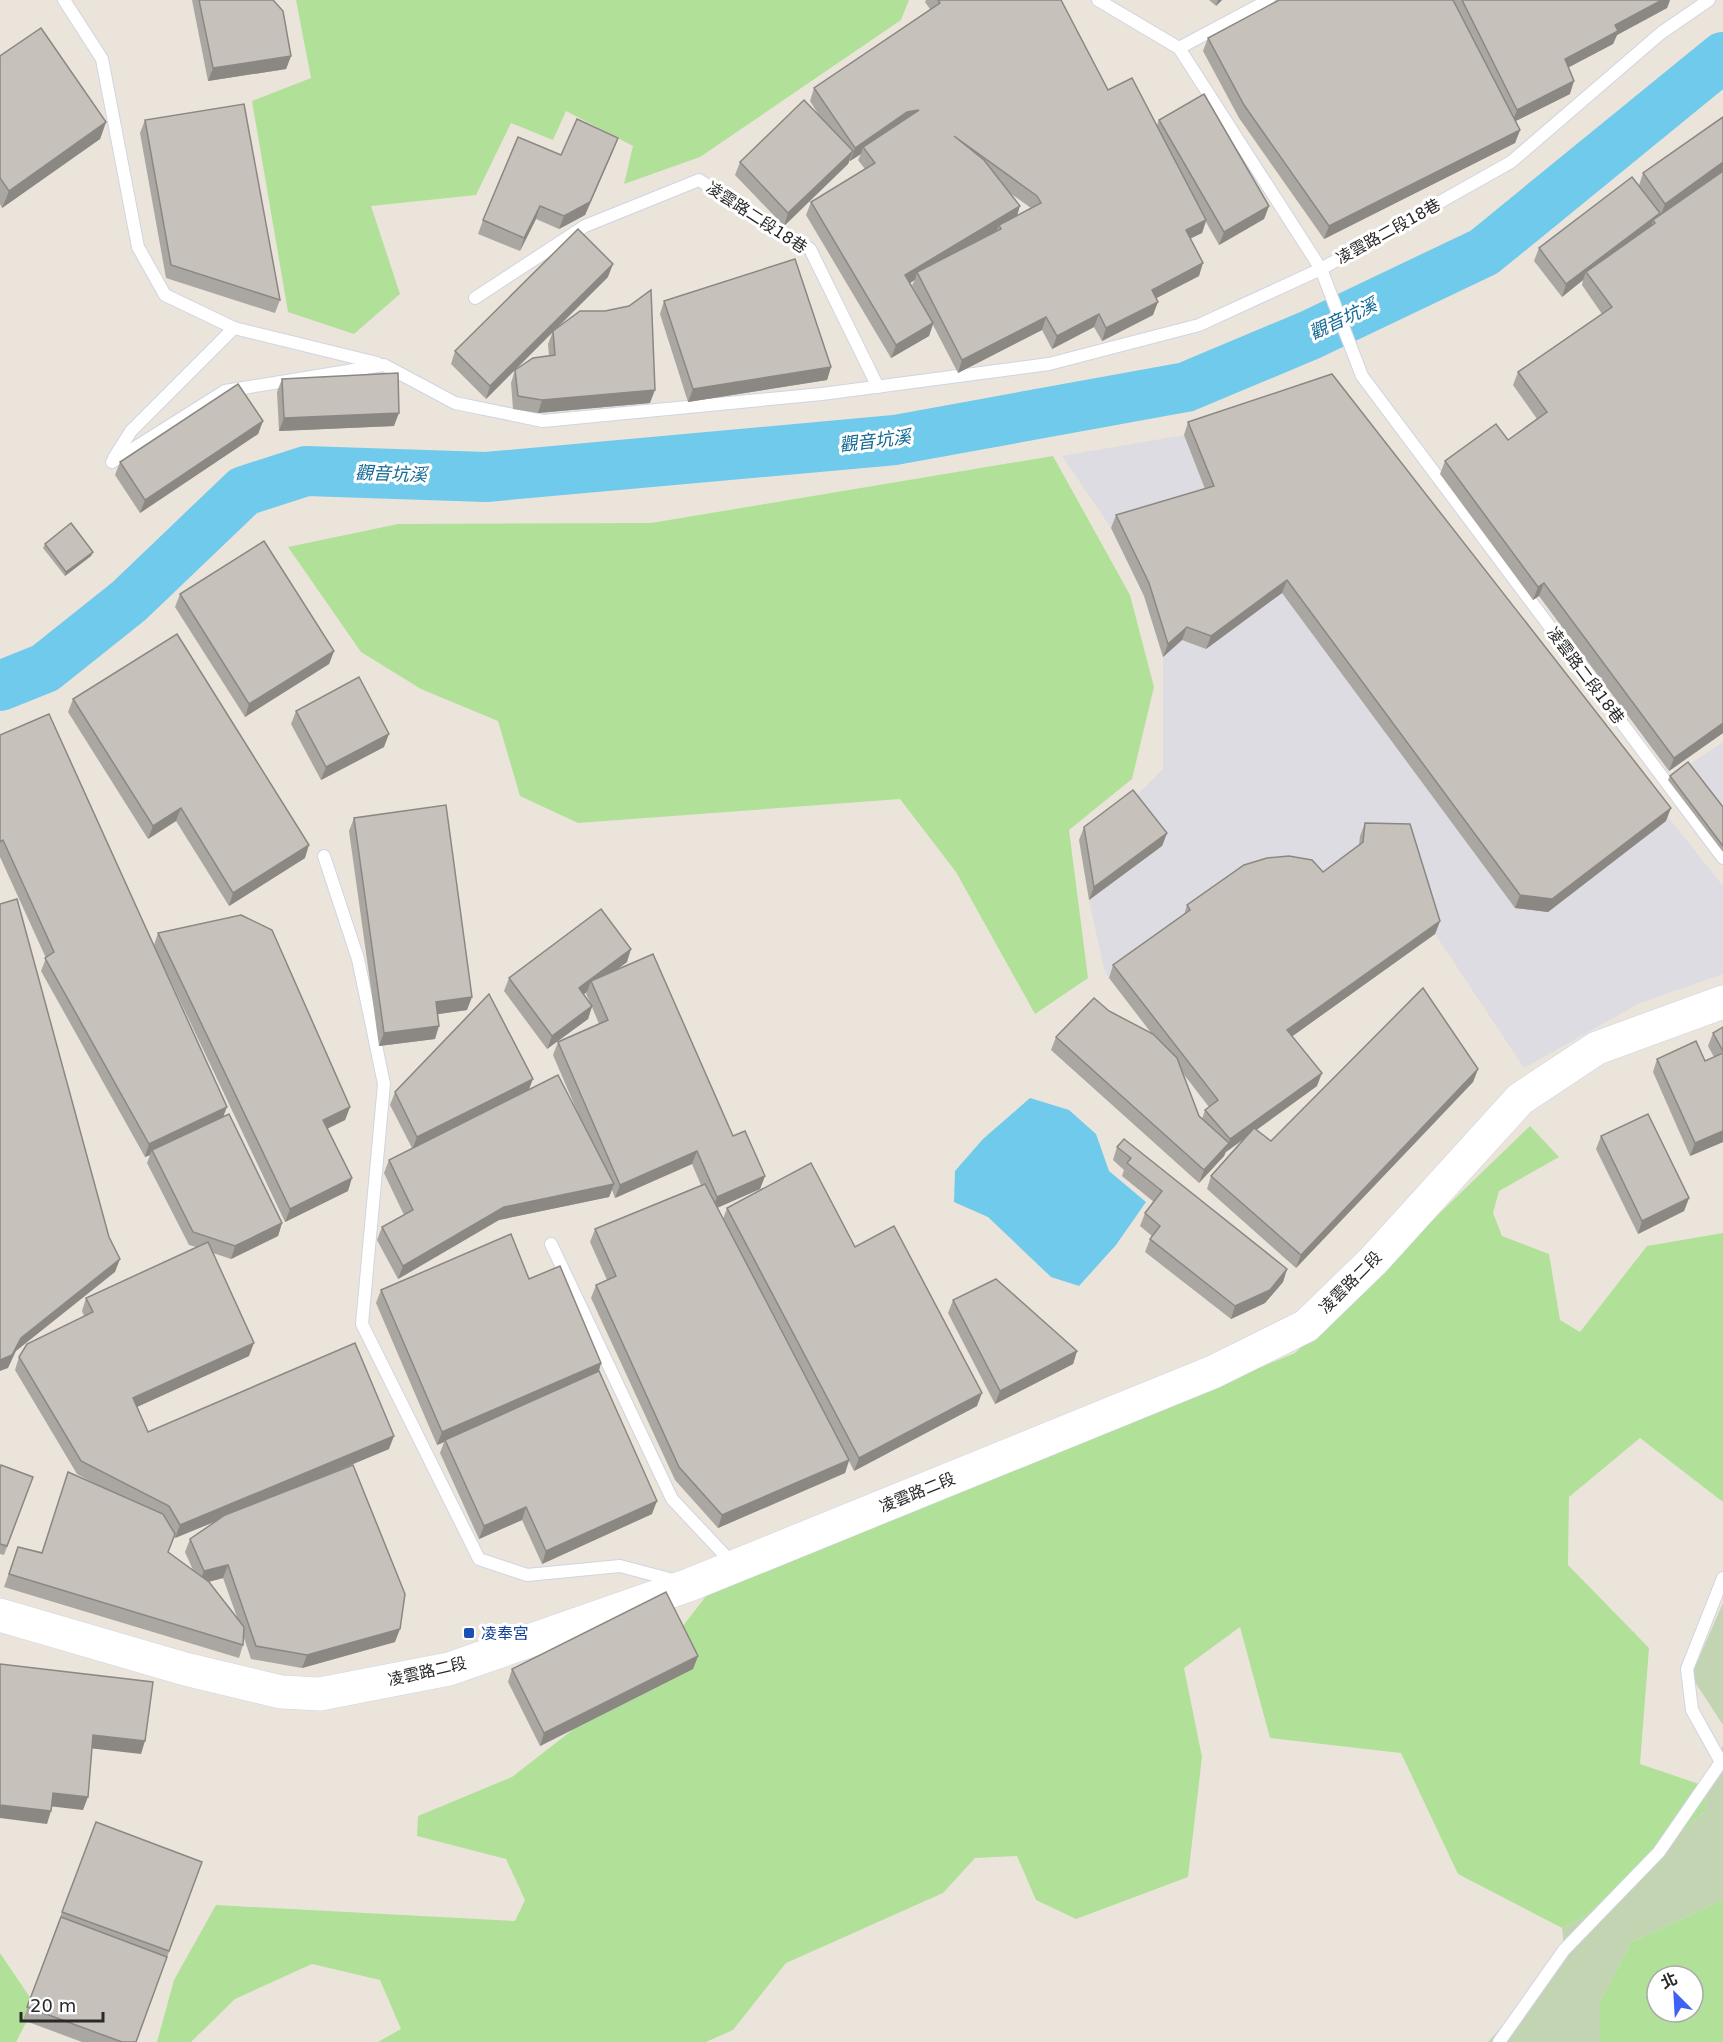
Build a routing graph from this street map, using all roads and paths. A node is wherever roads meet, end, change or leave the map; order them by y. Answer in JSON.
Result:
{"nodes":[{"id":1,"x":64,"y":0,"type":"edge"},
{"id":2,"x":1098,"y":0,"type":"edge"},
{"id":3,"x":1269,"y":0,"type":"edge"},
{"id":4,"x":1709,"y":0,"type":"edge"},
{"id":5,"x":1179,"y":48,"type":"junction"},
{"id":6,"x":1321,"y":269,"type":"junction"},
{"id":7,"x":475,"y":298,"type":"dead end"},
{"id":8,"x":234,"y":328,"type":"junction"},
{"id":9,"x":384,"y":365,"type":"junction"},
{"id":10,"x":878,"y":387,"type":"junction"},
{"id":11,"x":324,"y":856,"type":"dead end"},
{"id":12,"x":1723,"y":858,"type":"edge"},
{"id":13,"x":1723,"y":1002,"type":"edge"},
{"id":14,"x":551,"y":1245,"type":"dead end"},
{"id":15,"x":735,"y":1566,"type":"junction"},
{"id":16,"x":1723,"y":1578,"type":"edge"},
{"id":17,"x":689,"y":1585,"type":"junction"},
{"id":18,"x":0,"y":1615,"type":"edge"},
{"id":19,"x":1722,"y":1761,"type":"edge"},
{"id":20,"x":1499,"y":2042,"type":"edge"}],
"edges":[{"from":1,"to":8,"type":"lane"},
{"from":2,"to":5,"type":"lane","name":"凌雲路二段18巷"},
{"from":3,"to":5,"type":"lane"},
{"from":4,"to":6,"type":"lane","name":"凌雲路二段18巷"},
{"from":5,"to":6,"type":"lane","name":"凌雲路二段18巷"},
{"from":6,"to":10,"type":"lane"},
{"from":6,"to":12,"type":"lane","name":"凌雲路二段18巷"},
{"from":7,"to":10,"type":"lane","name":"凌雲路二段18巷"},
{"from":8,"to":9,"type":"lane"},
{"from":8,"to":9,"type":"lane"},
{"from":9,"to":10,"type":"lane"},
{"from":11,"to":17,"type":"lane"},
{"from":13,"to":15,"type":"street","name":"凌雲路二段"},
{"from":14,"to":15,"type":"lane"},
{"from":15,"to":17,"type":"street","name":"凌雲路二段"},
{"from":16,"to":19,"type":"lane"},
{"from":17,"to":18,"type":"street","name":"凌雲路二段"},
{"from":19,"to":20,"type":"lane"}]}
